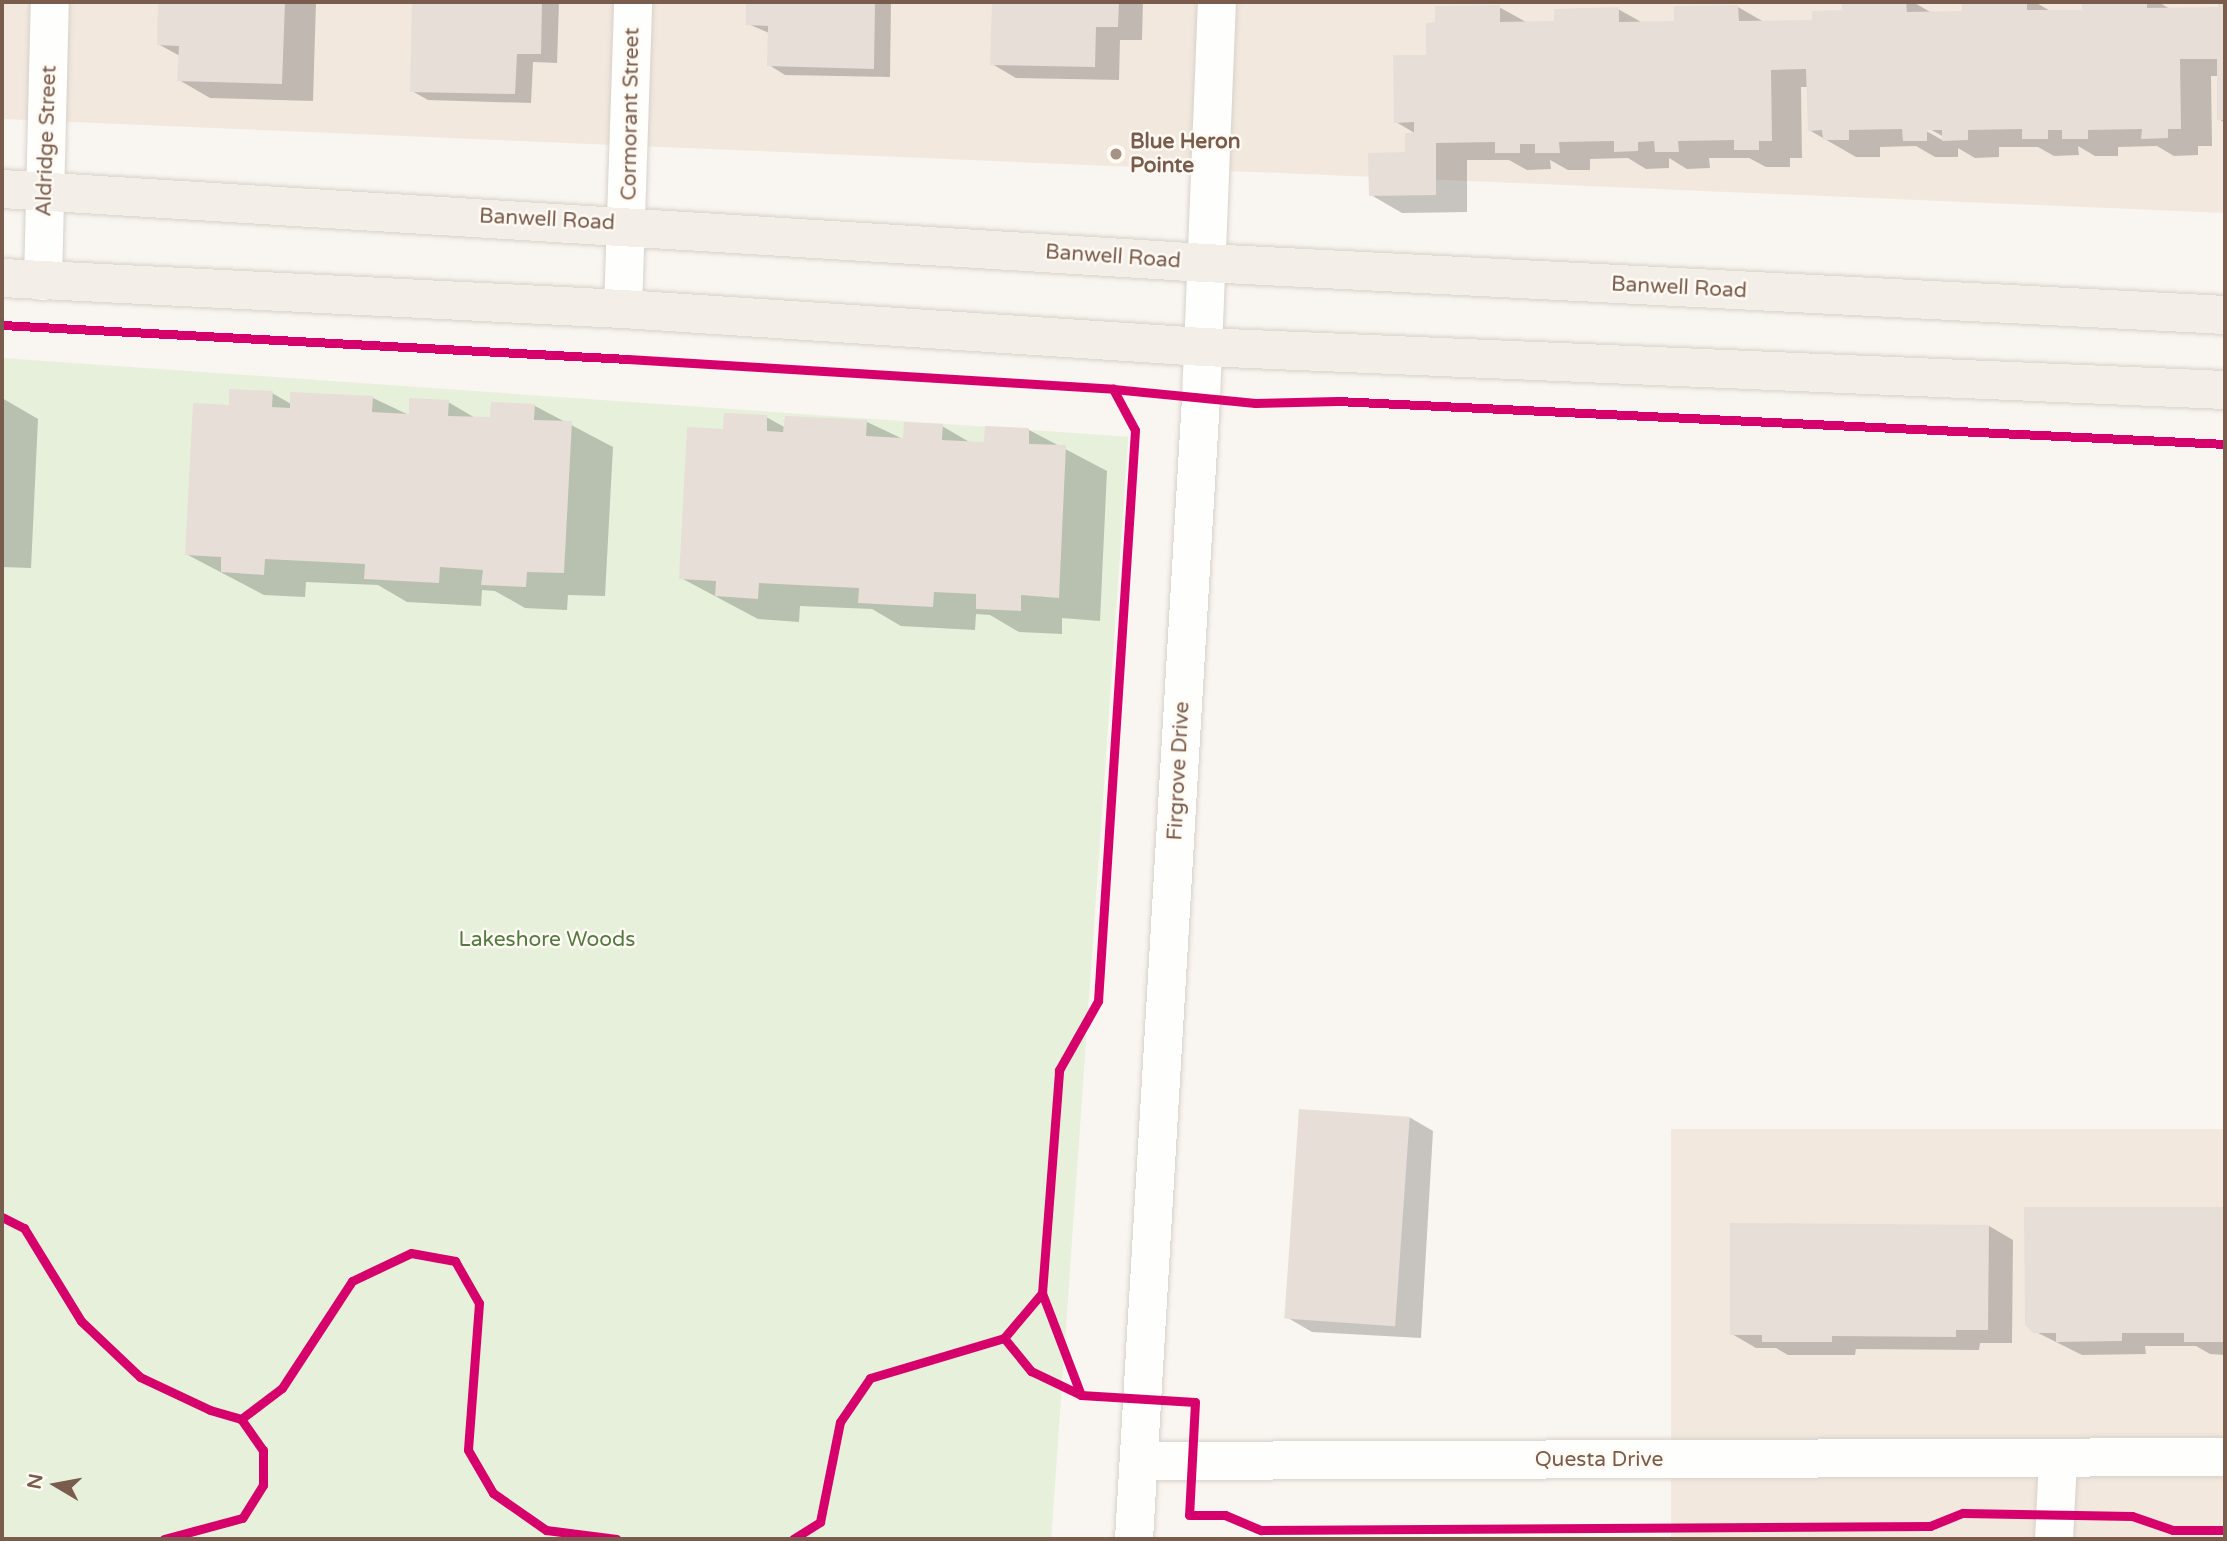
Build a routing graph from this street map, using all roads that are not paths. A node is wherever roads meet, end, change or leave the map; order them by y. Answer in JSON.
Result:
{"nodes":[{"id":1,"x":50,"y":2,"type":"edge"},
{"id":2,"x":633,"y":2,"type":"edge"},
{"id":3,"x":1217,"y":2,"type":"edge"},
{"id":4,"x":2,"y":190,"type":"edge"},
{"id":5,"x":45,"y":192,"type":"junction"},
{"id":6,"x":628,"y":225,"type":"junction"},
{"id":7,"x":1206,"y":263,"type":"junction"},
{"id":8,"x":2,"y":278,"type":"edge"},
{"id":9,"x":43,"y":281,"type":"junction"},
{"id":10,"x":623,"y":309,"type":"junction"},
{"id":11,"x":2225,"y":315,"type":"edge"},
{"id":12,"x":1203,"y":346,"type":"junction"},
{"id":13,"x":2225,"y":390,"type":"edge"},
{"id":14,"x":2225,"y":1457,"type":"edge"},
{"id":15,"x":2058,"y":1459,"type":"junction"},
{"id":16,"x":1139,"y":1461,"type":"junction"},
{"id":17,"x":1134,"y":1539,"type":"edge"},
{"id":18,"x":2053,"y":1539,"type":"edge"}],
"edges":[{"from":1,"to":5,"type":"street","name":"Aldridge Street"},
{"from":2,"to":6,"type":"street","name":"Cormorant Street"},
{"from":3,"to":7,"type":"street","name":"Firgrove Drive"},
{"from":4,"to":5,"type":"main road","name":"Banwell Road"},
{"from":5,"to":6,"type":"main road","name":"Banwell Road"},
{"from":5,"to":9,"type":"street","name":"Aldridge Street"},
{"from":6,"to":7,"type":"main road","name":"Banwell Road"},
{"from":6,"to":10,"type":"street","name":"Cormorant Street"},
{"from":7,"to":11,"type":"main road","name":"Banwell Road"},
{"from":7,"to":12,"type":"street","name":"Firgrove Drive"},
{"from":8,"to":9,"type":"main road"},
{"from":9,"to":10,"type":"main road"},
{"from":10,"to":12,"type":"main road"},
{"from":12,"to":13,"type":"main road"},
{"from":12,"to":16,"type":"street","name":"Firgrove Drive"},
{"from":14,"to":15,"type":"street","name":"Questa Drive"},
{"from":15,"to":16,"type":"street","name":"Questa Drive"},
{"from":15,"to":18,"type":"street"},
{"from":16,"to":17,"type":"street","name":"Firgrove Drive"}]}
